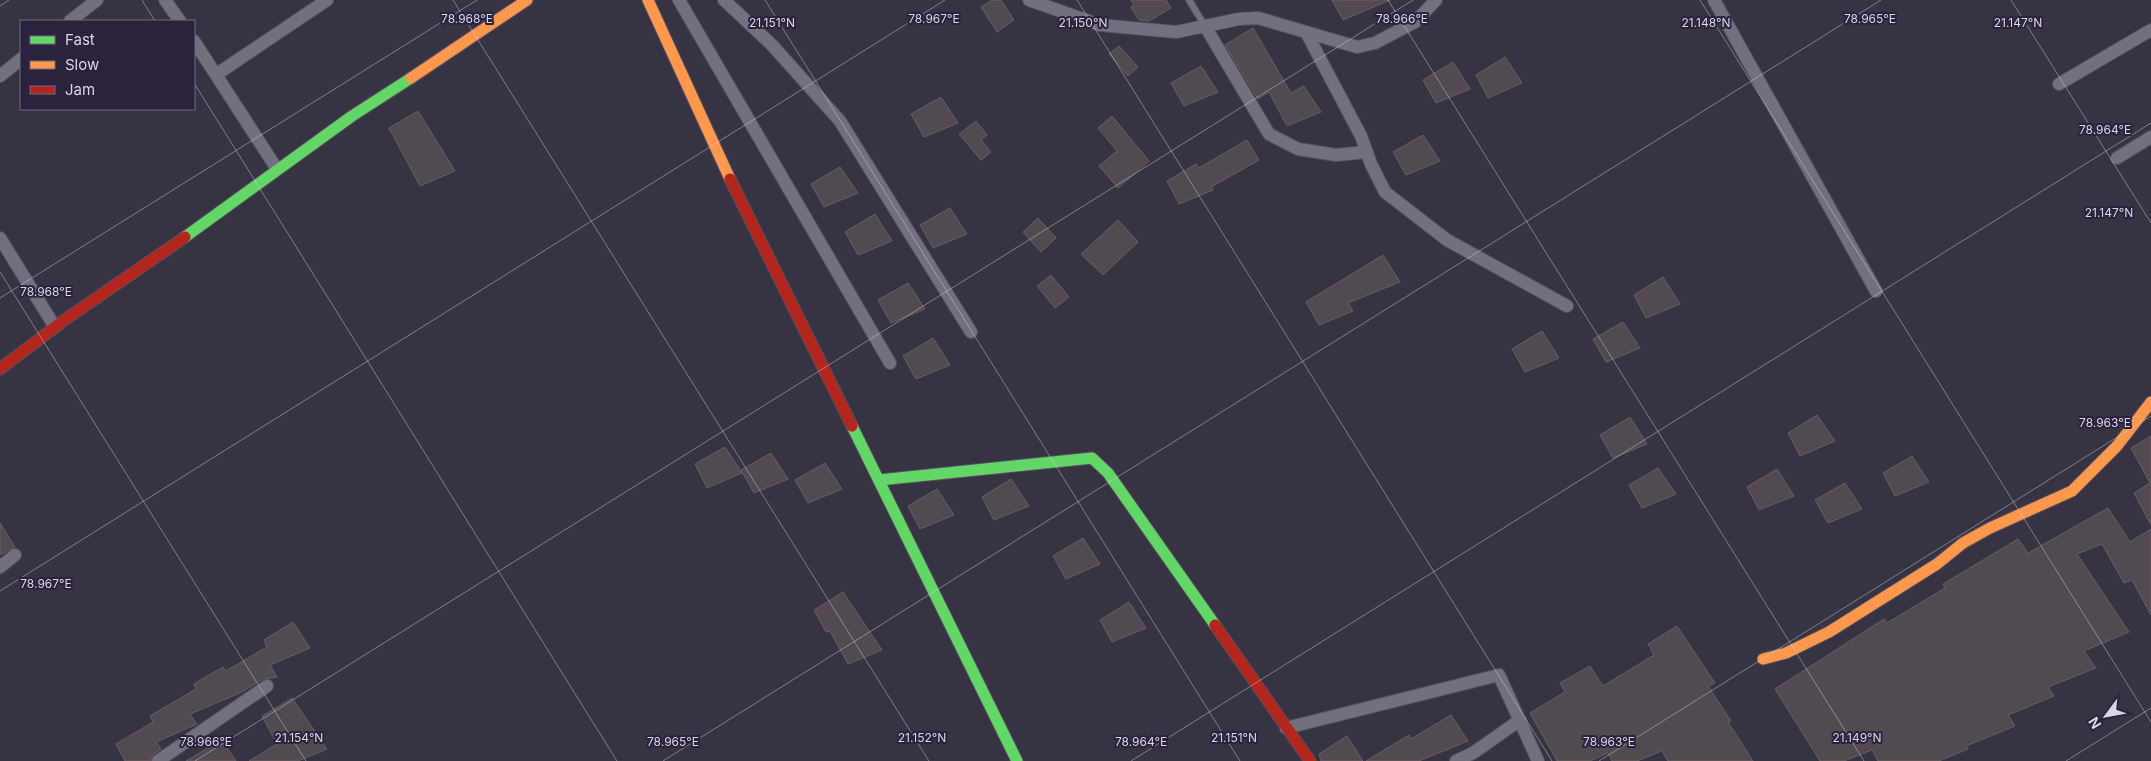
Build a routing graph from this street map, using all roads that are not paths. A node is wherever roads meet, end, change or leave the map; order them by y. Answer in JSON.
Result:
{"nodes":[{"id":1,"x":97,"y":0,"type":"edge"},
{"id":2,"x":165,"y":0,"type":"edge"},
{"id":3,"x":327,"y":0,"type":"edge"},
{"id":4,"x":527,"y":0,"type":"edge"},
{"id":5,"x":648,"y":0,"type":"edge"},
{"id":6,"x":679,"y":0,"type":"edge"},
{"id":7,"x":724,"y":0,"type":"edge"},
{"id":8,"x":1029,"y":0,"type":"edge"},
{"id":9,"x":1190,"y":0,"type":"edge"},
{"id":10,"x":1436,"y":0,"type":"edge"},
{"id":11,"x":1714,"y":0,"type":"edge"},
{"id":12,"x":71,"y":20,"type":"edge"},
{"id":13,"x":179,"y":20,"type":"edge"},
{"id":14,"x":1205,"y":26,"type":"junction"},
{"id":15,"x":2151,"y":30,"type":"edge"},
{"id":16,"x":1306,"y":32,"type":"junction"},
{"id":17,"x":195,"y":42,"type":"edge"},
{"id":18,"x":20,"y":60,"type":"edge"},
{"id":19,"x":217,"y":74,"type":"junction"},
{"id":20,"x":0,"y":76,"type":"edge"},
{"id":21,"x":2059,"y":84,"type":"dead end"},
{"id":22,"x":2151,"y":138,"type":"edge"},
{"id":23,"x":1367,"y":152,"type":"junction"},
{"id":24,"x":2117,"y":158,"type":"dead end"},
{"id":25,"x":277,"y":169,"type":"junction"},
{"id":26,"x":0,"y":238,"type":"edge"},
{"id":27,"x":1876,"y":291,"type":"dead end"},
{"id":28,"x":1568,"y":306,"type":"dead end"},
{"id":29,"x":55,"y":327,"type":"junction"},
{"id":30,"x":971,"y":332,"type":"dead end"},
{"id":31,"x":890,"y":363,"type":"dead end"},
{"id":32,"x":0,"y":369,"type":"edge"},
{"id":33,"x":2151,"y":402,"type":"edge"},
{"id":34,"x":879,"y":480,"type":"junction"},
{"id":35,"x":14,"y":554,"type":"dead end"},
{"id":36,"x":0,"y":567,"type":"edge"},
{"id":37,"x":1763,"y":659,"type":"dead end"},
{"id":38,"x":267,"y":686,"type":"dead end"},
{"id":39,"x":1520,"y":720,"type":"junction"},
{"id":40,"x":1286,"y":728,"type":"junction"},
{"id":41,"x":158,"y":761,"type":"edge"},
{"id":42,"x":1017,"y":761,"type":"edge"},
{"id":43,"x":1310,"y":761,"type":"edge"},
{"id":44,"x":1456,"y":761,"type":"edge"},
{"id":45,"x":1538,"y":761,"type":"edge"}],
"edges":[{"from":1,"to":12,"type":"street"},
{"from":2,"to":13,"type":"street"},
{"from":3,"to":19,"type":"street"},
{"from":4,"to":25,"type":"street"},
{"from":5,"to":34,"type":"street"},
{"from":6,"to":31,"type":"street"},
{"from":7,"to":30,"type":"street"},
{"from":8,"to":14,"type":"street"},
{"from":9,"to":14,"type":"lane"},
{"from":10,"to":16,"type":"street"},
{"from":11,"to":27,"type":"street"},
{"from":14,"to":16,"type":"street"},
{"from":14,"to":23,"type":"street"},
{"from":15,"to":21,"type":"street"},
{"from":16,"to":23,"type":"street"},
{"from":17,"to":19,"type":"street"},
{"from":18,"to":20,"type":"street"},
{"from":19,"to":25,"type":"street"},
{"from":22,"to":24,"type":"street"},
{"from":23,"to":28,"type":"street"},
{"from":25,"to":29,"type":"street"},
{"from":26,"to":29,"type":"street"},
{"from":29,"to":32,"type":"street"},
{"from":33,"to":37,"type":"street"},
{"from":34,"to":40,"type":"street"},
{"from":34,"to":42,"type":"street"},
{"from":35,"to":36,"type":"street"},
{"from":38,"to":41,"type":"street"},
{"from":39,"to":40,"type":"street"},
{"from":39,"to":44,"type":"street"},
{"from":39,"to":45,"type":"street"},
{"from":40,"to":43,"type":"street"}]}
